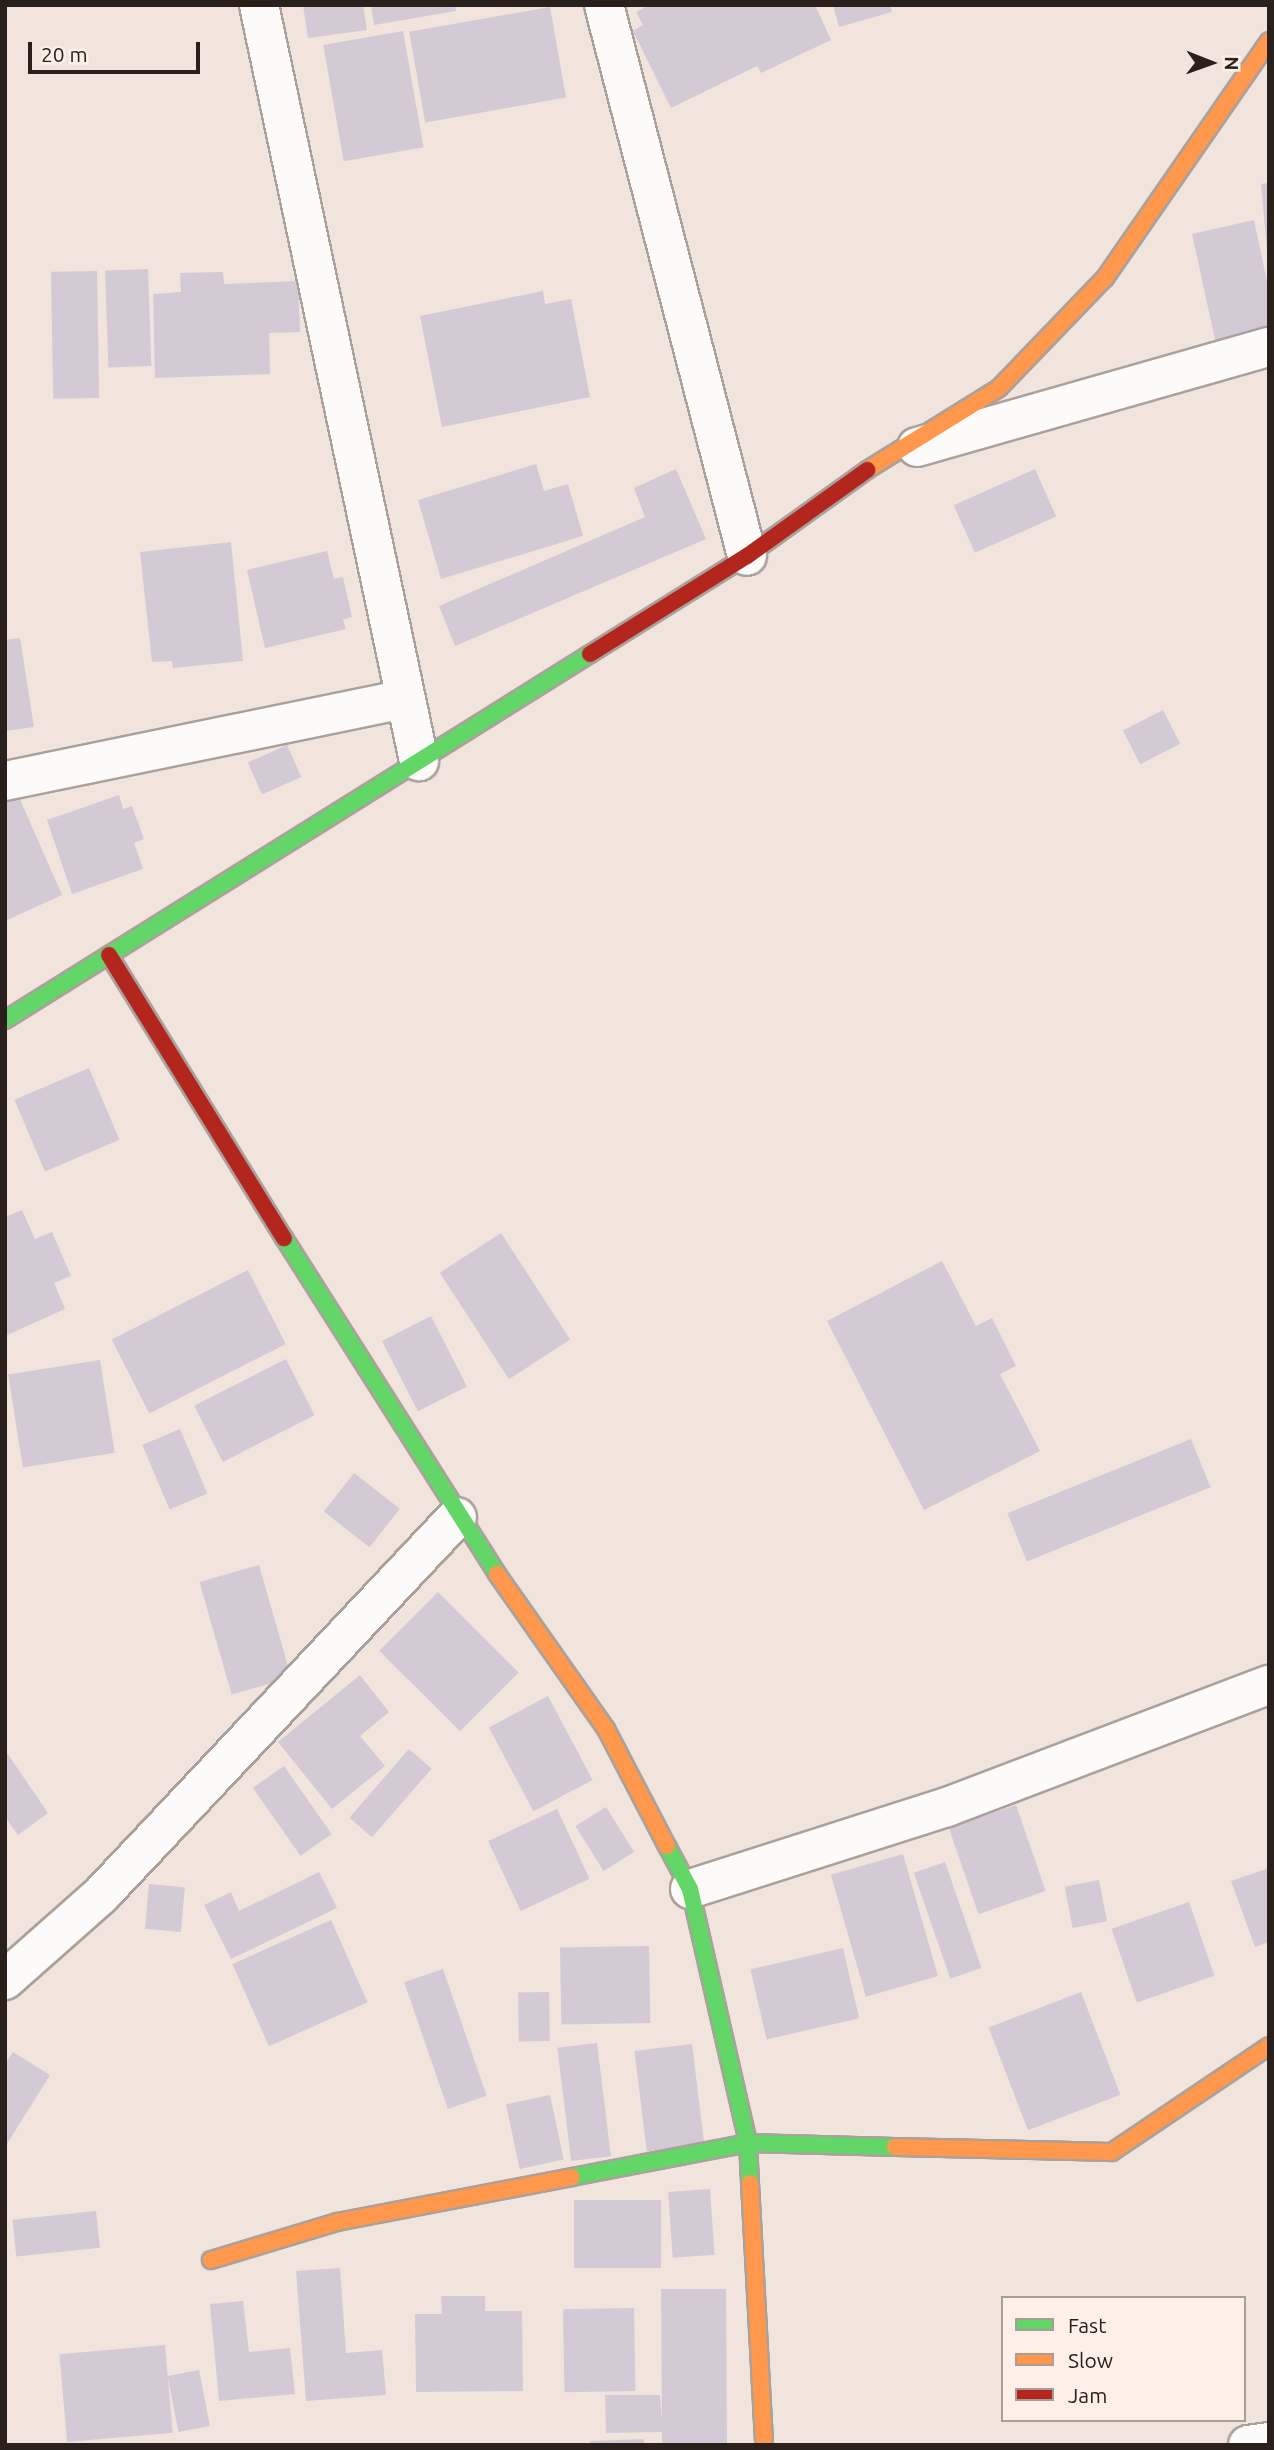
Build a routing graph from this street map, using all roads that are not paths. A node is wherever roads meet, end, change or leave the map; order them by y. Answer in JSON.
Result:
{"nodes":[{"id":1,"x":259,"y":5,"type":"edge"},
{"id":2,"x":604,"y":5,"type":"edge"},
{"id":3,"x":1269,"y":41,"type":"edge"},
{"id":4,"x":1269,"y":347,"type":"edge"},
{"id":5,"x":886,"y":457,"type":"junction"},
{"id":6,"x":747,"y":556,"type":"junction"},
{"id":7,"x":406,"y":699,"type":"junction"},
{"id":8,"x":419,"y":761,"type":"junction"},
{"id":9,"x":5,"y":781,"type":"edge"},
{"id":10,"x":108,"y":955,"type":"junction"},
{"id":11,"x":5,"y":1020,"type":"edge"},
{"id":12,"x":457,"y":1517,"type":"junction"},
{"id":13,"x":1269,"y":1685,"type":"edge"},
{"id":14,"x":690,"y":1889,"type":"junction"},
{"id":15,"x":5,"y":1980,"type":"edge"},
{"id":16,"x":1269,"y":2046,"type":"edge"},
{"id":17,"x":748,"y":2143,"type":"junction"},
{"id":18,"x":211,"y":2260,"type":"dead end"},
{"id":19,"x":1269,"y":2442,"type":"edge"},
{"id":20,"x":764,"y":2445,"type":"edge"},
{"id":21,"x":1248,"y":2445,"type":"edge"}],
"edges":[{"from":1,"to":7,"type":"street"},
{"from":2,"to":6,"type":"street"},
{"from":3,"to":5,"type":"street"},
{"from":4,"to":5,"type":"street"},
{"from":5,"to":6,"type":"street"},
{"from":6,"to":8,"type":"street"},
{"from":7,"to":8,"type":"street"},
{"from":7,"to":9,"type":"street"},
{"from":8,"to":10,"type":"street"},
{"from":10,"to":11,"type":"street"},
{"from":10,"to":12,"type":"street"},
{"from":12,"to":14,"type":"street"},
{"from":12,"to":15,"type":"street"},
{"from":13,"to":14,"type":"street"},
{"from":14,"to":17,"type":"street"},
{"from":16,"to":17,"type":"street"},
{"from":17,"to":18,"type":"street"},
{"from":17,"to":20,"type":"street"},
{"from":19,"to":21,"type":"street"}]}
